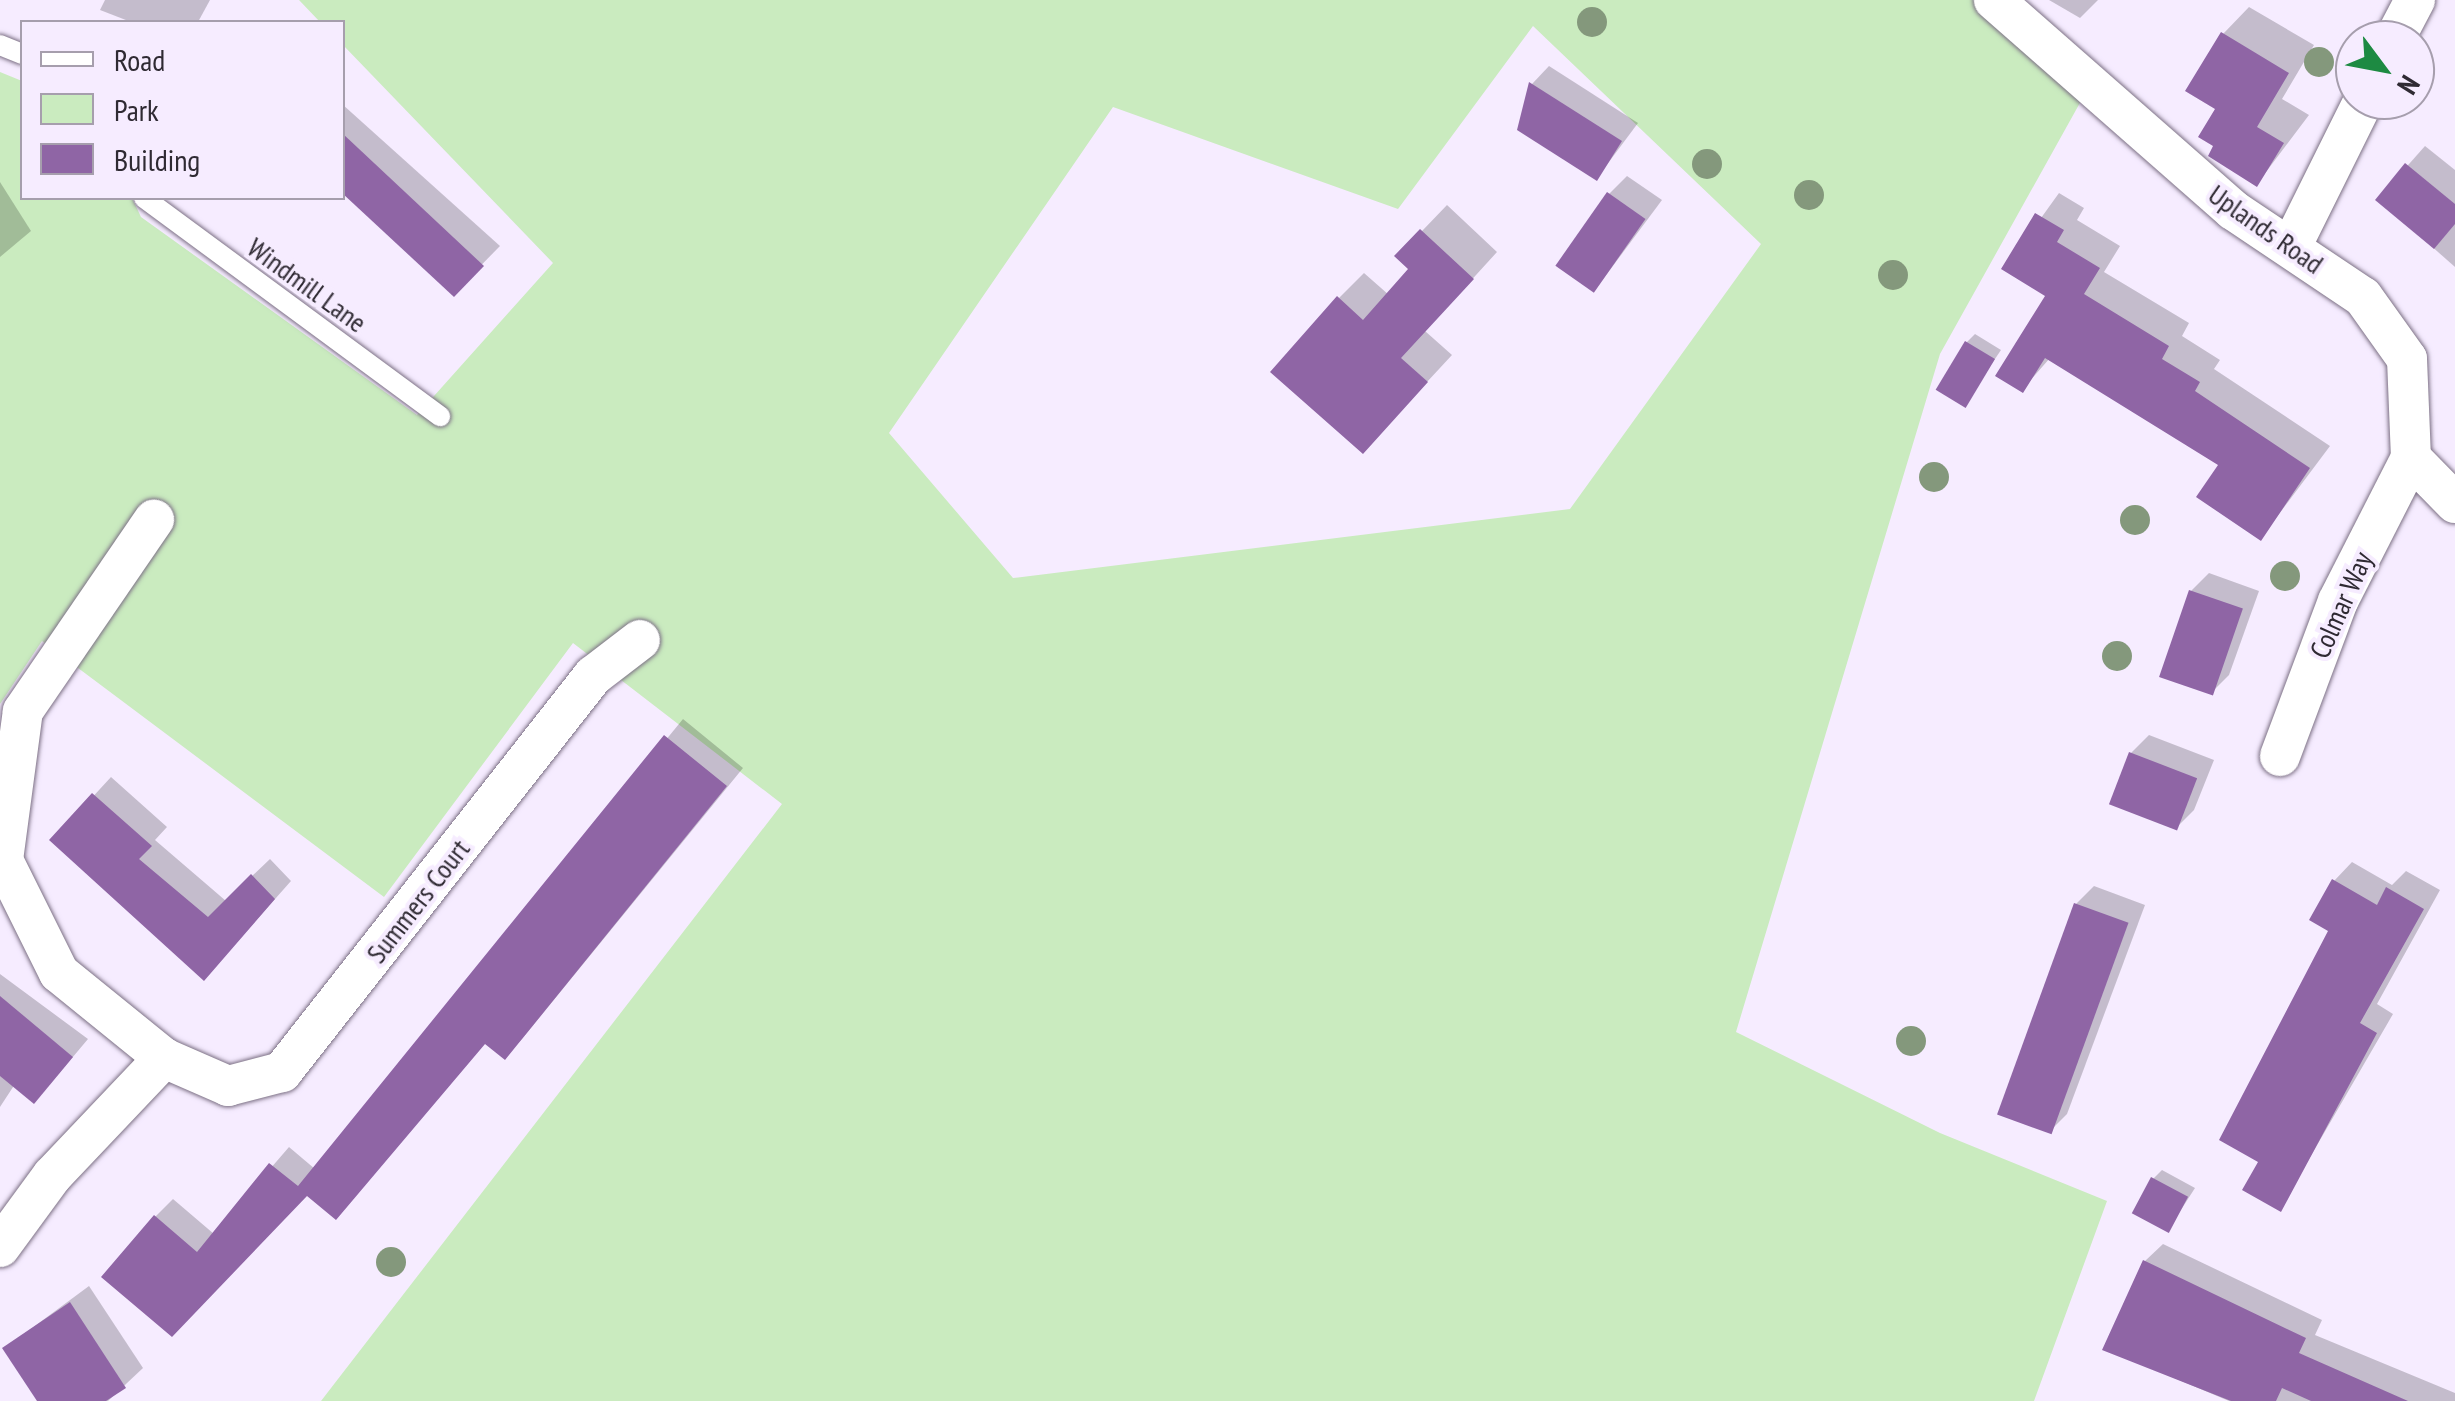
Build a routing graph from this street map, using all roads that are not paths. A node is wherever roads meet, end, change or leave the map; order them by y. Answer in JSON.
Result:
{"nodes":[{"id":1,"x":1994,"y":0,"type":"edge"},
{"id":2,"x":2354,"y":120,"type":"edge"},
{"id":3,"x":147,"y":200,"type":"edge"},
{"id":4,"x":2292,"y":245,"type":"junction"},
{"id":5,"x":440,"y":416,"type":"dead end"},
{"id":6,"x":2411,"y":458,"type":"junction"},
{"id":7,"x":2455,"y":503,"type":"edge"},
{"id":8,"x":154,"y":520,"type":"dead end"},
{"id":9,"x":640,"y":640,"type":"dead end"},
{"id":10,"x":2280,"y":756,"type":"dead end"},
{"id":11,"x":164,"y":1058,"type":"junction"},
{"id":12,"x":0,"y":1247,"type":"edge"}],
"edges":[{"from":1,"to":4,"type":"street","name":"Uplands Road"},
{"from":2,"to":4,"type":"street"},
{"from":3,"to":5,"type":"lane","name":"Windmill Lane"},
{"from":4,"to":6,"type":"street","name":"Uplands Road"},
{"from":6,"to":7,"type":"street"},
{"from":6,"to":10,"type":"street","name":"Colmar Way"},
{"from":8,"to":11,"type":"street","name":"Summers Court"},
{"from":9,"to":11,"type":"street","name":"Summers Court"},
{"from":11,"to":12,"type":"street"}]}
